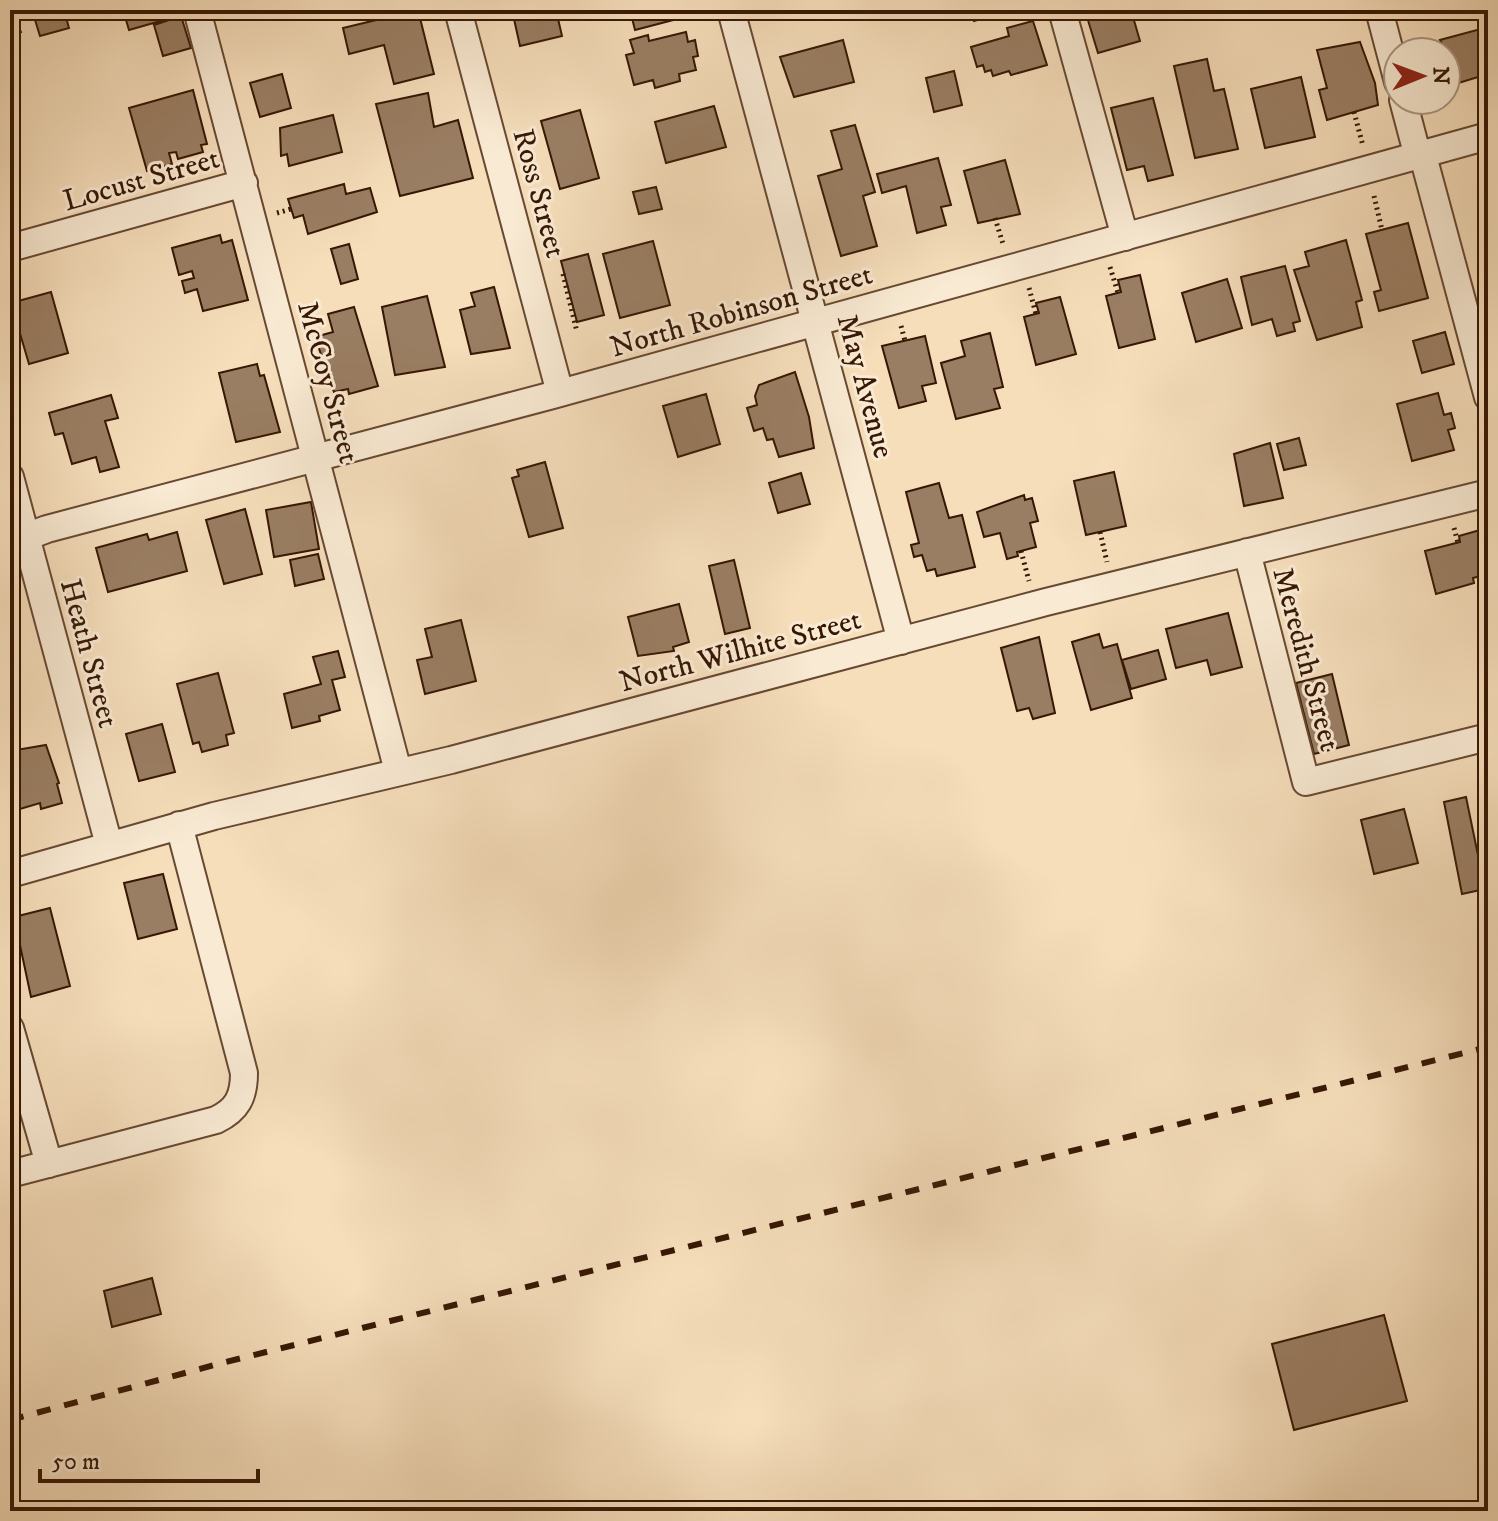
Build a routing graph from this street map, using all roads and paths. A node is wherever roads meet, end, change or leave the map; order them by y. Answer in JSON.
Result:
{"nodes":[{"id":1,"x":197,"y":10,"type":"edge"},
{"id":2,"x":458,"y":10,"type":"edge"},
{"id":3,"x":731,"y":10,"type":"edge"},
{"id":4,"x":1062,"y":10,"type":"edge"},
{"id":5,"x":1379,"y":10,"type":"edge"},
{"id":6,"x":1386,"y":36,"type":"edge"},
{"id":7,"x":1408,"y":116,"type":"edge"},
{"id":8,"x":1488,"y":136,"type":"edge"},
{"id":9,"x":1421,"y":156,"type":"junction"},
{"id":10,"x":244,"y":183,"type":"junction"},
{"id":11,"x":1373,"y":193,"type":"dead end"},
{"id":12,"x":995,"y":218,"type":"dead end"},
{"id":13,"x":1382,"y":230,"type":"dead end"},
{"id":14,"x":1125,"y":237,"type":"junction"},
{"id":15,"x":1003,"y":246,"type":"dead end"},
{"id":16,"x":10,"y":248,"type":"edge"},
{"id":17,"x":1110,"y":264,"type":"dead end"},
{"id":18,"x":563,"y":274,"type":"dead end"},
{"id":19,"x":1028,"y":286,"type":"dead end"},
{"id":20,"x":1118,"y":293,"type":"dead end"},
{"id":21,"x":1036,"y":314,"type":"dead end"},
{"id":22,"x":899,"y":322,"type":"dead end"},
{"id":23,"x":815,"y":323,"type":"junction"},
{"id":24,"x":577,"y":332,"type":"dead end"},
{"id":25,"x":905,"y":341,"type":"dead end"},
{"id":26,"x":560,"y":393,"type":"junction"},
{"id":27,"x":1488,"y":397,"type":"edge"},
{"id":28,"x":317,"y":458,"type":"junction"},
{"id":29,"x":10,"y":477,"type":"edge"},
{"id":30,"x":1488,"y":493,"type":"edge"},
{"id":31,"x":18,"y":540,"type":"edge"},
{"id":32,"x":1247,"y":552,"type":"junction"},
{"id":33,"x":901,"y":641,"type":"junction"},
{"id":34,"x":1488,"y":737,"type":"edge"},
{"id":35,"x":398,"y":771,"type":"junction"},
{"id":36,"x":179,"y":825,"type":"junction"},
{"id":37,"x":109,"y":845,"type":"junction"},
{"id":38,"x":10,"y":874,"type":"edge"},
{"id":39,"x":10,"y":1028,"type":"edge"},
{"id":40,"x":49,"y":1164,"type":"junction"},
{"id":41,"x":10,"y":1174,"type":"edge"}],
"edges":[{"from":1,"to":10,"type":"street","name":"McCoy Street"},
{"from":2,"to":26,"type":"street","name":"Ross Street"},
{"from":3,"to":23,"type":"street","name":"May Avenue"},
{"from":4,"to":14,"type":"street"},
{"from":5,"to":6,"type":"street"},
{"from":7,"to":9,"type":"street"},
{"from":8,"to":9,"type":"street","name":"North Robinson Street"},
{"from":9,"to":14,"type":"street","name":"North Robinson Street"},
{"from":9,"to":27,"type":"street"},
{"from":10,"to":16,"type":"street","name":"Locust Street"},
{"from":10,"to":28,"type":"street","name":"McCoy Street"},
{"from":11,"to":13,"type":"path"},
{"from":12,"to":15,"type":"path"},
{"from":14,"to":23,"type":"street","name":"North Robinson Street"},
{"from":17,"to":20,"type":"path"},
{"from":18,"to":24,"type":"path"},
{"from":19,"to":21,"type":"path"},
{"from":22,"to":25,"type":"path"},
{"from":23,"to":26,"type":"street","name":"North Robinson Street"},
{"from":23,"to":33,"type":"street","name":"May Avenue"},
{"from":26,"to":28,"type":"street","name":"North Robinson Street"},
{"from":28,"to":31,"type":"street","name":"North Robinson Street"},
{"from":28,"to":35,"type":"street","name":"McCoy Street"},
{"from":29,"to":31,"type":"street","name":"Heath Street"},
{"from":30,"to":32,"type":"street","name":"North Wilhite Street"},
{"from":31,"to":37,"type":"street","name":"Heath Street"},
{"from":32,"to":33,"type":"street","name":"North Wilhite Street"},
{"from":32,"to":34,"type":"street","name":"Meredith Street"},
{"from":33,"to":35,"type":"street","name":"North Wilhite Street"},
{"from":35,"to":36,"type":"street","name":"North Wilhite Street"},
{"from":36,"to":37,"type":"street","name":"North Wilhite Street"},
{"from":36,"to":40,"type":"street"},
{"from":37,"to":38,"type":"street","name":"North Wilhite Street"},
{"from":39,"to":40,"type":"street"},
{"from":40,"to":41,"type":"street"}]}
